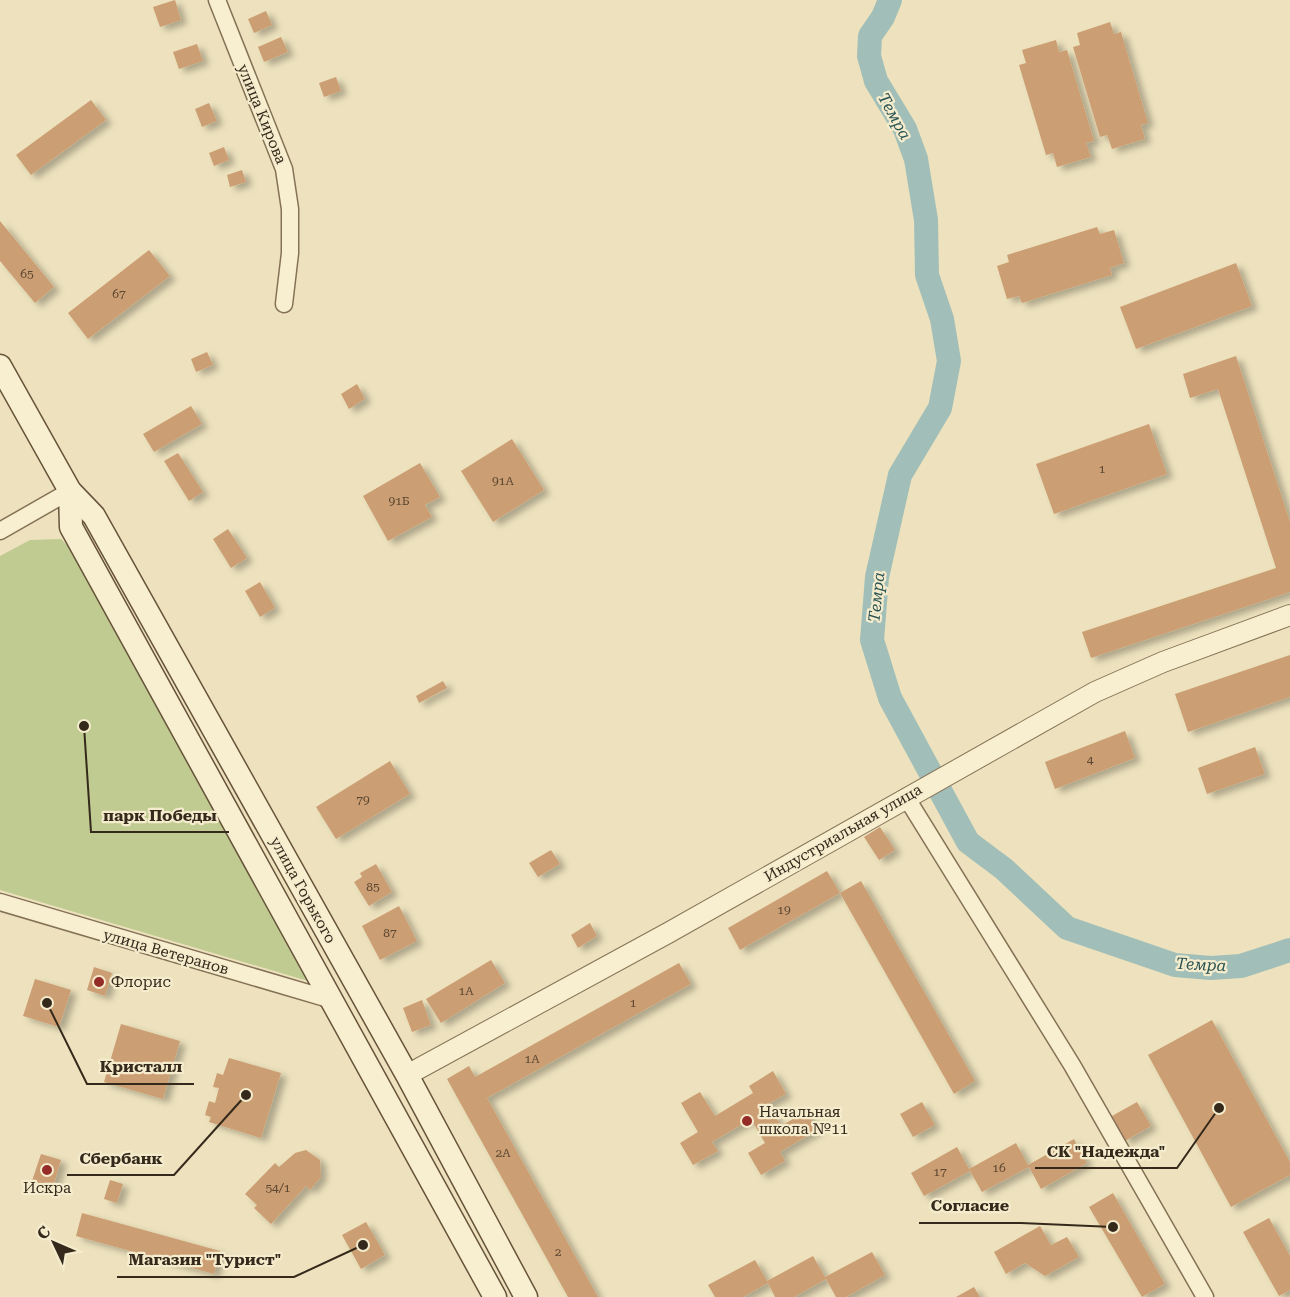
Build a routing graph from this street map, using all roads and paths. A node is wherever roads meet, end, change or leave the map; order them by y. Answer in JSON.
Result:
{"nodes":[{"id":1,"x":217,"y":0,"type":"edge"},
{"id":2,"x":284,"y":304,"type":"dead end"},
{"id":3,"x":0,"y":366,"type":"edge"},
{"id":4,"x":70,"y":491,"type":"junction"},
{"id":5,"x":0,"y":531,"type":"edge"},
{"id":6,"x":1290,"y":615,"type":"edge"},
{"id":7,"x":906,"y":796,"type":"junction"},
{"id":8,"x":0,"y":902,"type":"edge"},
{"id":9,"x":332,"y":1000,"type":"junction"},
{"id":10,"x":406,"y":1075,"type":"junction"},
{"id":11,"x":380,"y":1088,"type":"junction"},
{"id":12,"x":495,"y":1297,"type":"edge"},
{"id":13,"x":526,"y":1297,"type":"edge"},
{"id":14,"x":1205,"y":1297,"type":"edge"}],
"edges":[{"from":1,"to":2,"type":"street","name":"улица Кирова"},
{"from":3,"to":4,"type":"main road","name":"улица Горького"},
{"from":4,"to":5,"type":"street"},
{"from":4,"to":9,"type":"main road","name":"улица Горького"},
{"from":4,"to":10,"type":"main road","name":"улица Горького"},
{"from":6,"to":7,"type":"street","name":"Индустриальная улица"},
{"from":7,"to":10,"type":"street","name":"Индустриальная улица"},
{"from":7,"to":14,"type":"street"},
{"from":8,"to":9,"type":"street","name":"улица Ветеранов"},
{"from":9,"to":11,"type":"main road","name":"улица Горького"},
{"from":10,"to":11,"type":"main road"},
{"from":10,"to":13,"type":"main road","name":"улица Горького"},
{"from":11,"to":12,"type":"main road","name":"улица Горького"}]}
